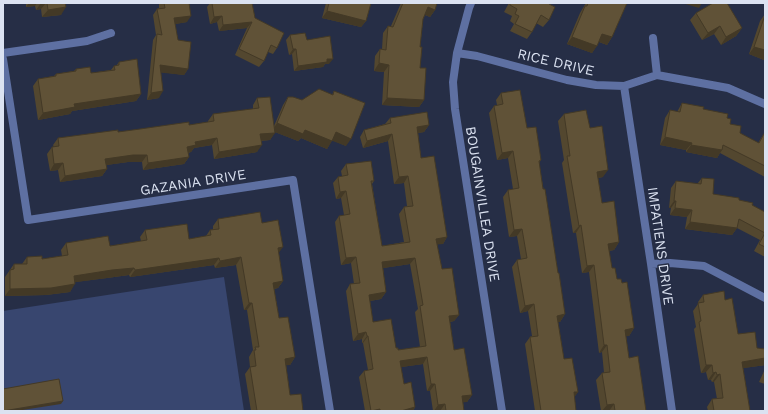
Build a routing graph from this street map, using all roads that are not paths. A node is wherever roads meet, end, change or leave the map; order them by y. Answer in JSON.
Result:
{"nodes":[{"id":1,"x":471,"y":3,"type":"edge"},
{"id":2,"x":112,"y":33,"type":"dead end"},
{"id":3,"x":653,"y":38,"type":"dead end"},
{"id":4,"x":3,"y":52,"type":"edge"},
{"id":5,"x":457,"y":53,"type":"junction"},
{"id":6,"x":3,"y":59,"type":"edge"},
{"id":7,"x":657,"y":75,"type":"junction"},
{"id":8,"x":624,"y":86,"type":"junction"},
{"id":9,"x":765,"y":104,"type":"edge"},
{"id":10,"x":652,"y":264,"type":"junction"},
{"id":11,"x":765,"y":298,"type":"edge"},
{"id":12,"x":330,"y":411,"type":"edge"},
{"id":13,"x":502,"y":411,"type":"edge"},
{"id":14,"x":672,"y":411,"type":"edge"}],
"edges":[{"from":1,"to":5,"type":"street","name":"BOUGAINVILLEA DRIVE"},
{"from":2,"to":4,"type":"street"},
{"from":3,"to":7,"type":"street"},
{"from":5,"to":8,"type":"street","name":"RICE DRIVE"},
{"from":5,"to":13,"type":"street","name":"BOUGAINVILLEA DRIVE"},
{"from":6,"to":12,"type":"street","name":"GAZANIA DRIVE"},
{"from":7,"to":8,"type":"street","name":"RICE DRIVE"},
{"from":7,"to":9,"type":"street","name":"RICE DRIVE"},
{"from":8,"to":10,"type":"street","name":"IMPATIENS DRIVE"},
{"from":10,"to":11,"type":"street"},
{"from":10,"to":14,"type":"street","name":"IMPATIENS DRIVE"}]}
